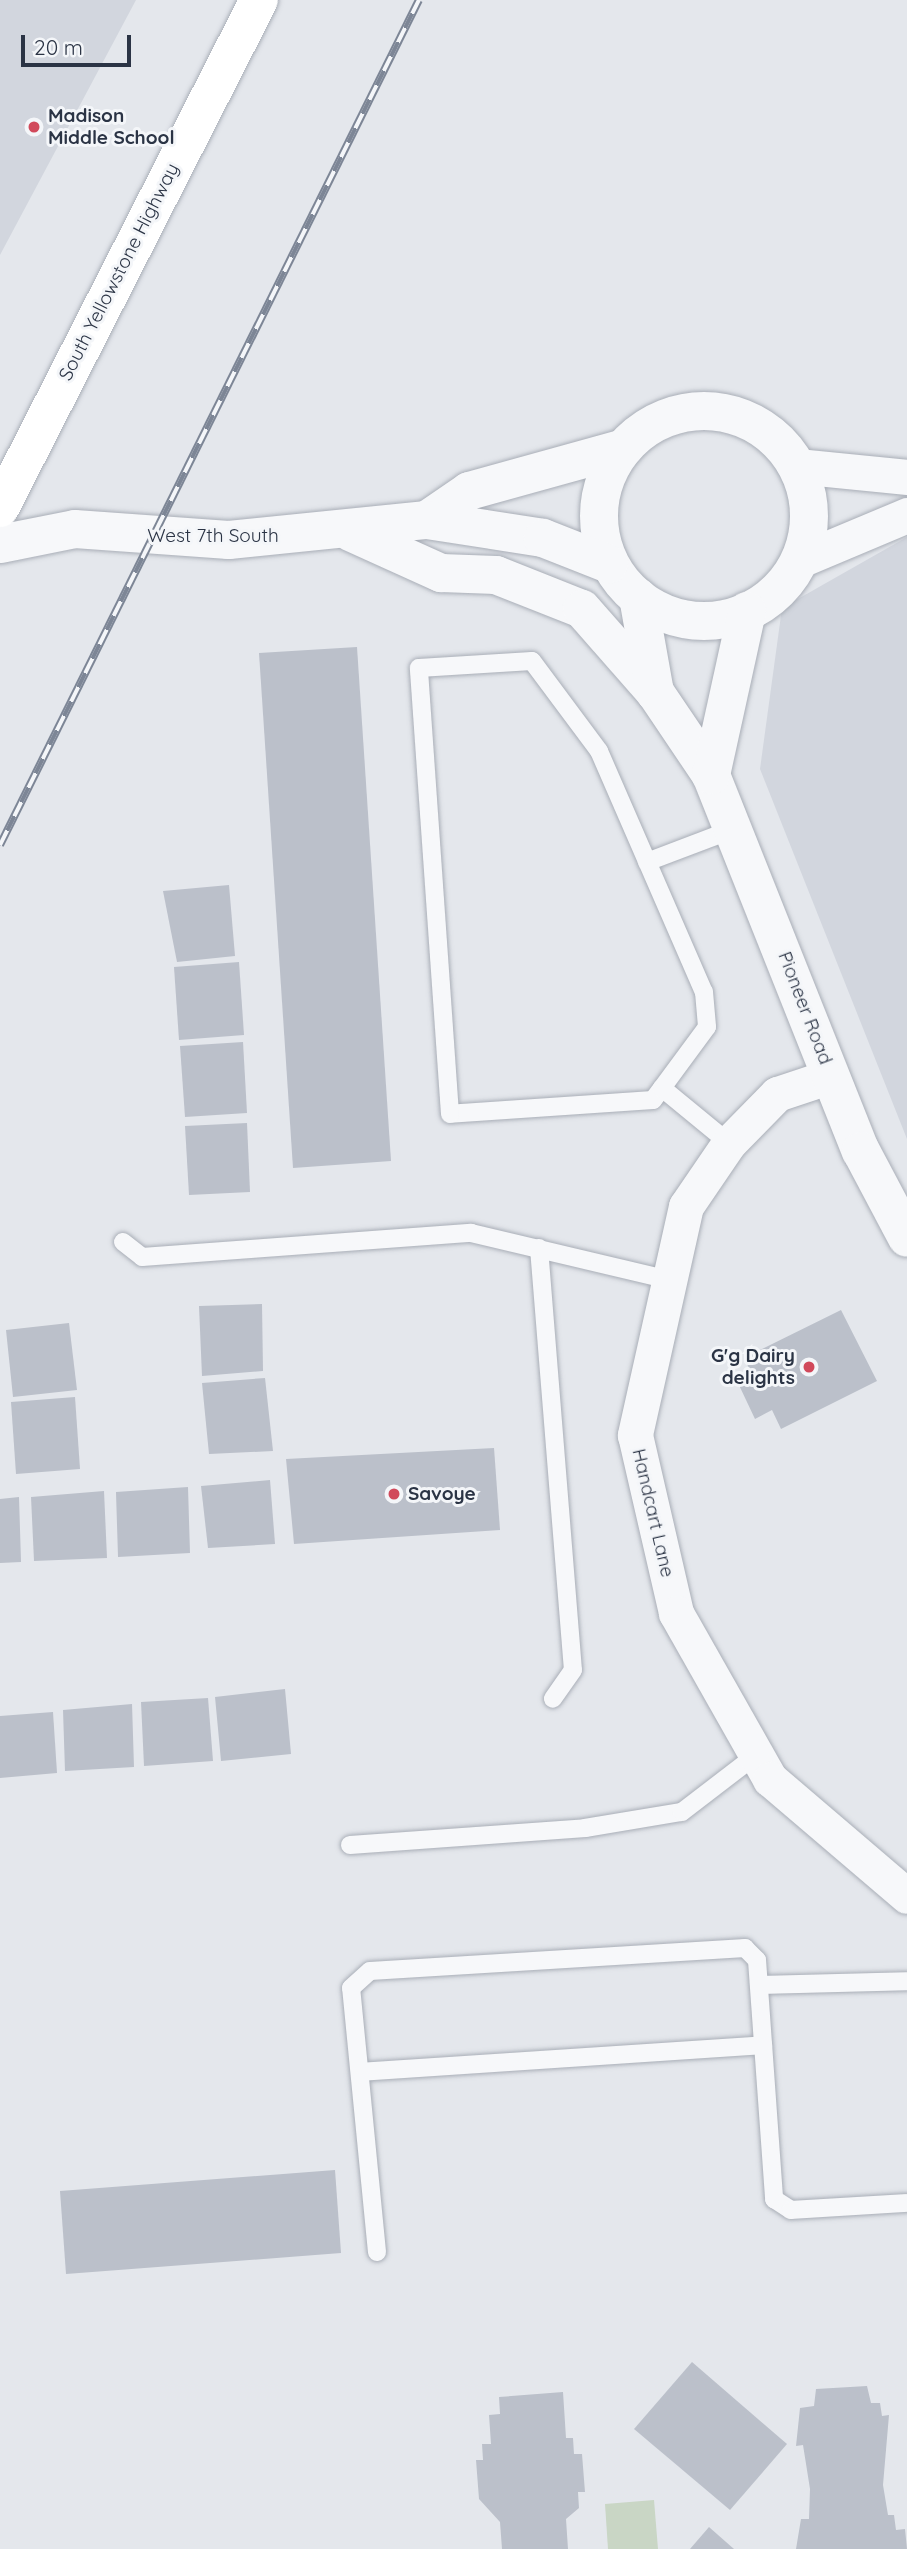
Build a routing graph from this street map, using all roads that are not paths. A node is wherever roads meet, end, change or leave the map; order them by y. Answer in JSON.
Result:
{"nodes":[{"id":1,"x":259,"y":0,"type":"edge"},
{"id":2,"x":624,"y":447,"type":"junction"},
{"id":3,"x":797,"y":466,"type":"junction"},
{"id":4,"x":907,"y":477,"type":"edge"},
{"id":5,"x":0,"y":508,"type":"edge"},
{"id":6,"x":907,"y":515,"type":"edge"},
{"id":7,"x":427,"y":520,"type":"junction"},
{"id":8,"x":350,"y":532,"type":"junction"},
{"id":9,"x":0,"y":544,"type":"edge"},
{"id":10,"x":800,"y":560,"type":"junction"},
{"id":11,"x":609,"y":564,"type":"junction"},
{"id":12,"x":638,"y":597,"type":"junction"},
{"id":13,"x":747,"y":611,"type":"junction"},
{"id":14,"x":655,"y":692,"type":"junction"},
{"id":15,"x":711,"y":775,"type":"junction"},
{"id":16,"x":734,"y":829,"type":"junction"},
{"id":17,"x":647,"y":862,"type":"junction"},
{"id":18,"x":831,"y":1076,"type":"junction"},
{"id":19,"x":662,"y":1088,"type":"junction"},
{"id":20,"x":729,"y":1143,"type":"junction"},
{"id":21,"x":907,"y":1238,"type":"edge"},
{"id":22,"x":123,"y":1242,"type":"dead end"},
{"id":23,"x":539,"y":1248,"type":"junction"},
{"id":24,"x":670,"y":1280,"type":"junction"},
{"id":25,"x":553,"y":1699,"type":"dead end"},
{"id":26,"x":756,"y":1755,"type":"junction"},
{"id":27,"x":350,"y":1845,"type":"dead end"},
{"id":28,"x":907,"y":1896,"type":"edge"},
{"id":29,"x":905,"y":1974,"type":"edge"},
{"id":30,"x":759,"y":1985,"type":"junction"},
{"id":31,"x":763,"y":2045,"type":"junction"},
{"id":32,"x":360,"y":2072,"type":"junction"},
{"id":33,"x":907,"y":2203,"type":"edge"},
{"id":34,"x":377,"y":2252,"type":"dead end"}],
"edges":[{"from":1,"to":5,"type":"main road","name":"South Yellowstone Highway"},
{"from":2,"to":3,"type":"street"},
{"from":2,"to":7,"type":"street","name":"West 7th South"},
{"from":2,"to":11,"type":"street"},
{"from":3,"to":4,"type":"street"},
{"from":3,"to":10,"type":"street"},
{"from":6,"to":10,"type":"street"},
{"from":7,"to":8,"type":"street","name":"West 7th South"},
{"from":7,"to":11,"type":"street","name":"West 7th South"},
{"from":8,"to":9,"type":"street","name":"West 7th South"},
{"from":8,"to":14,"type":"street"},
{"from":10,"to":13,"type":"street"},
{"from":11,"to":12,"type":"street"},
{"from":12,"to":13,"type":"street"},
{"from":12,"to":14,"type":"street","name":"Pioneer Road"},
{"from":13,"to":15,"type":"street"},
{"from":14,"to":15,"type":"street","name":"Pioneer Road"},
{"from":15,"to":16,"type":"street","name":"Pioneer Road"},
{"from":16,"to":17,"type":"lane"},
{"from":16,"to":18,"type":"street","name":"Pioneer Road"},
{"from":17,"to":19,"type":"lane"},
{"from":17,"to":19,"type":"lane"},
{"from":18,"to":20,"type":"street","name":"Handcart Lane"},
{"from":18,"to":21,"type":"street","name":"Pioneer Road"},
{"from":19,"to":20,"type":"lane"},
{"from":20,"to":24,"type":"street","name":"Handcart Lane"},
{"from":22,"to":23,"type":"lane"},
{"from":23,"to":24,"type":"lane"},
{"from":23,"to":25,"type":"lane"},
{"from":24,"to":26,"type":"street","name":"Handcart Lane"},
{"from":26,"to":27,"type":"lane"},
{"from":26,"to":28,"type":"street","name":"Handcart Lane"},
{"from":29,"to":30,"type":"lane"},
{"from":30,"to":31,"type":"lane"},
{"from":30,"to":32,"type":"lane"},
{"from":31,"to":32,"type":"lane"},
{"from":31,"to":33,"type":"lane"},
{"from":32,"to":34,"type":"lane"}]}
